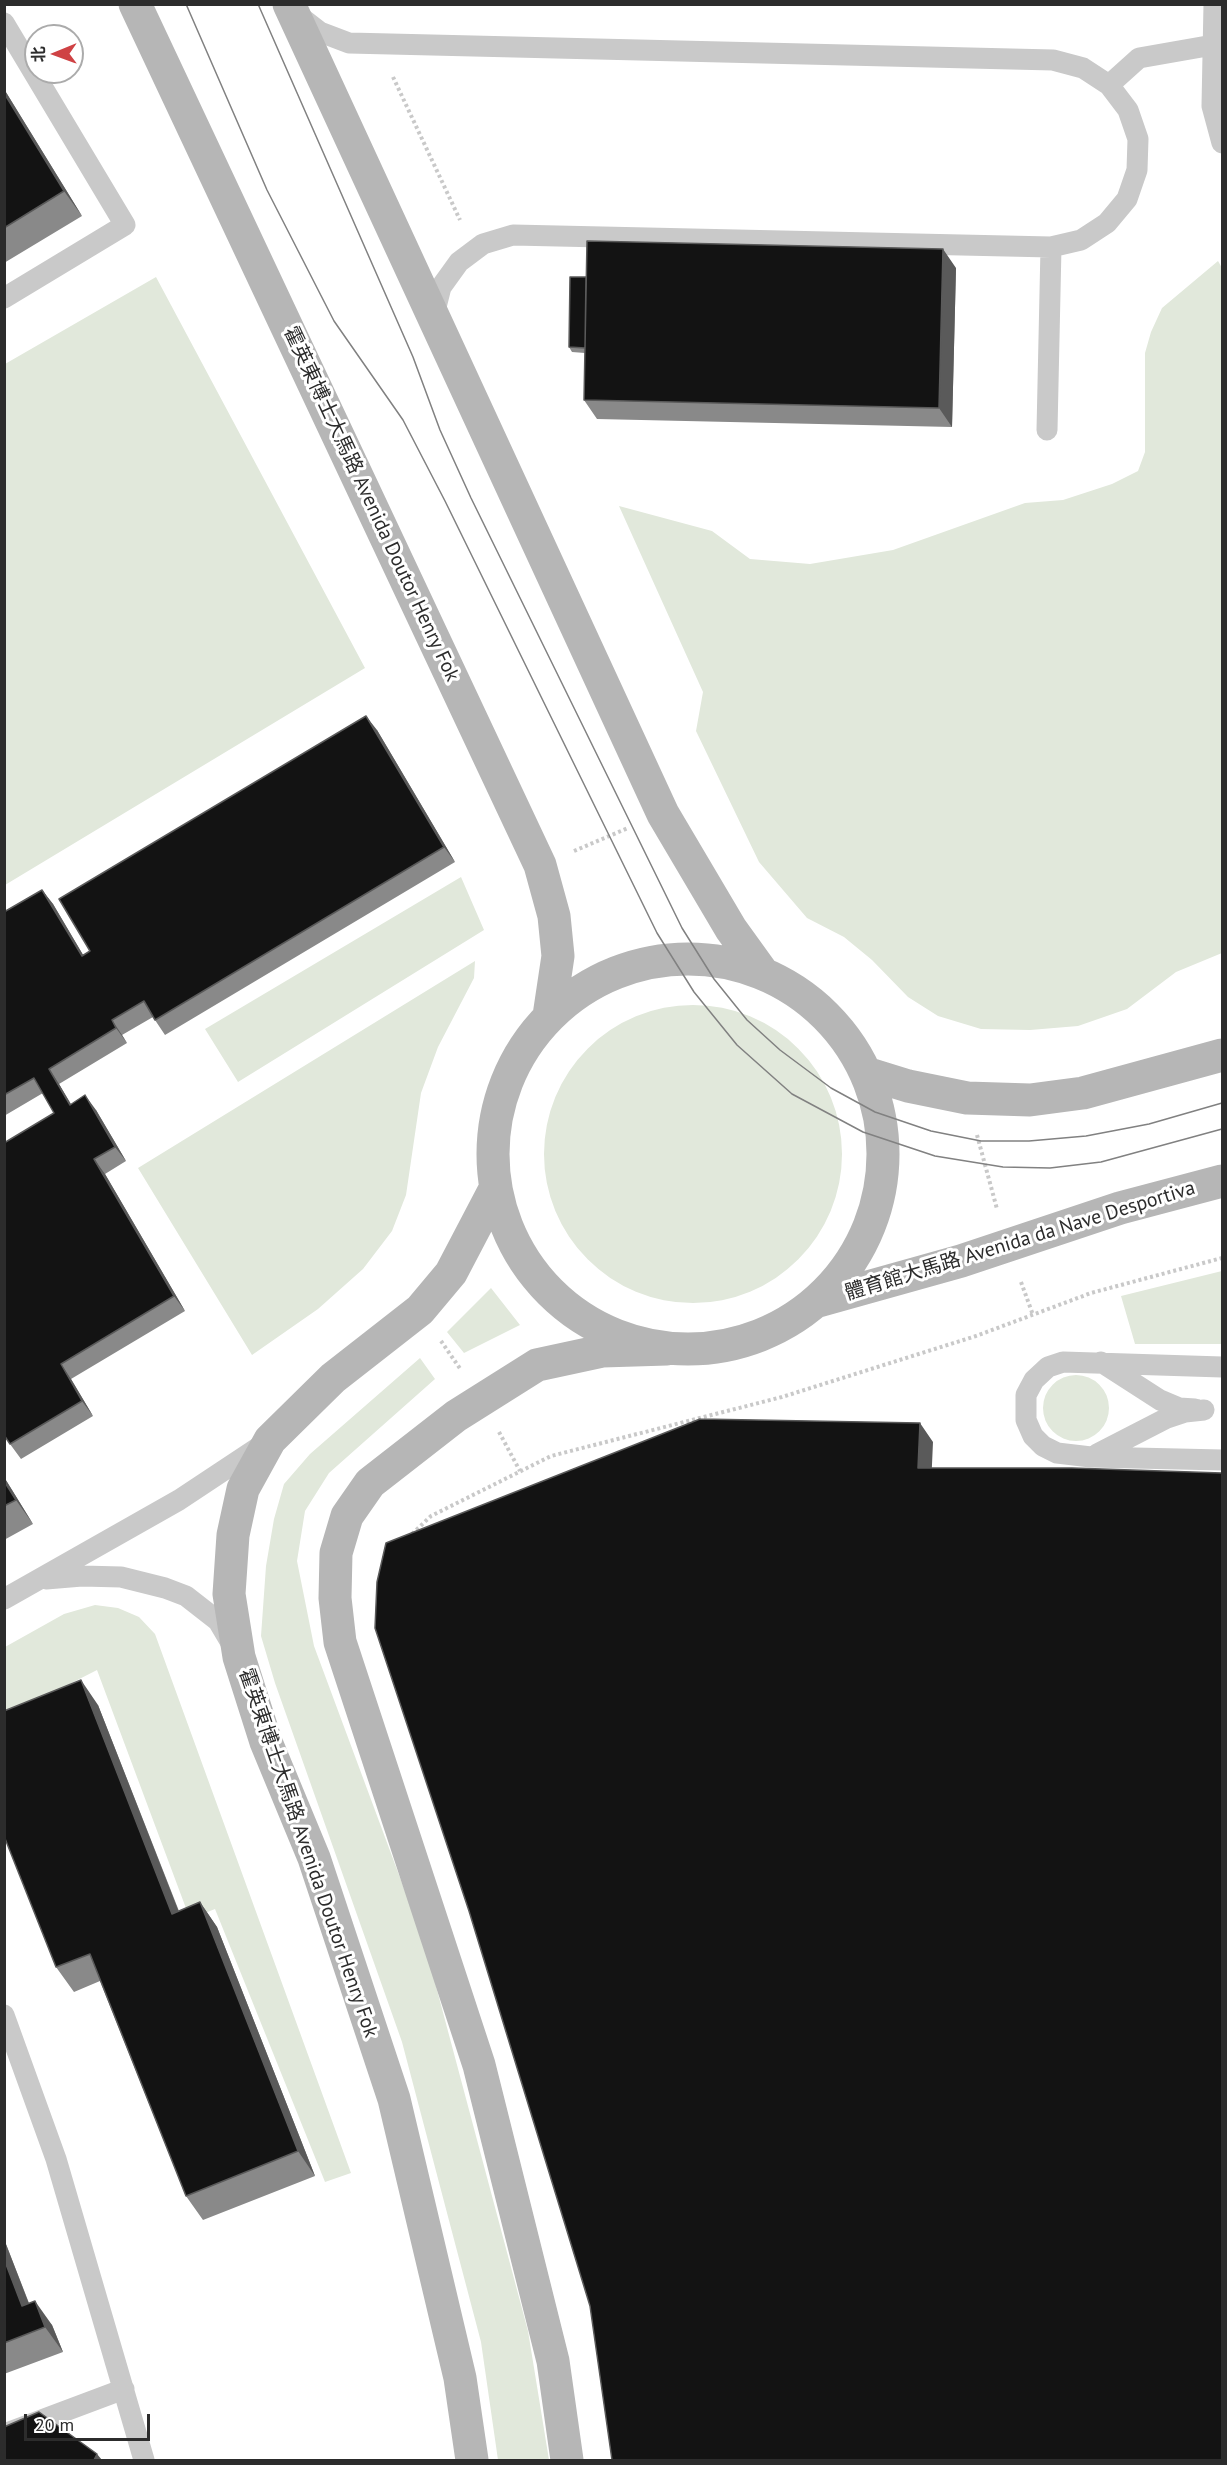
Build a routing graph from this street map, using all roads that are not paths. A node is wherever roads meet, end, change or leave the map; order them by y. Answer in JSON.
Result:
{"nodes":[{"id":1,"x":135,"y":4,"type":"edge"},
{"id":2,"x":290,"y":4,"type":"edge"},
{"id":3,"x":1214,"y":4,"type":"edge"},
{"id":4,"x":4,"y":23,"type":"edge"},
{"id":5,"x":1218,"y":46,"type":"edge"},
{"id":6,"x":1109,"y":85,"type":"junction"},
{"id":7,"x":1222,"y":143,"type":"edge"},
{"id":8,"x":1052,"y":247,"type":"junction"},
{"id":9,"x":4,"y":298,"type":"edge"},
{"id":10,"x":434,"y":315,"type":"junction"},
{"id":11,"x":1047,"y":430,"type":"dead end"},
{"id":12,"x":762,"y":972,"type":"junction"},
{"id":13,"x":549,"y":1016,"type":"junction"},
{"id":14,"x":1222,"y":1055,"type":"edge"},
{"id":15,"x":866,"y":1073,"type":"junction"},
{"id":16,"x":1222,"y":1181,"type":"edge"},
{"id":17,"x":495,"y":1189,"type":"junction"},
{"id":18,"x":818,"y":1302,"type":"junction"},
{"id":19,"x":667,"y":1349,"type":"junction"},
{"id":20,"x":1100,"y":1362,"type":"junction"},
{"id":21,"x":1222,"y":1367,"type":"edge"},
{"id":22,"x":270,"y":1440,"type":"junction"},
{"id":23,"x":1091,"y":1457,"type":"junction"},
{"id":24,"x":1222,"y":1460,"type":"edge"},
{"id":25,"x":37,"y":1580,"type":"junction"},
{"id":26,"x":4,"y":1599,"type":"edge"},
{"id":27,"x":239,"y":1657,"type":"junction"},
{"id":28,"x":4,"y":2015,"type":"edge"},
{"id":29,"x":124,"y":2390,"type":"junction"},
{"id":30,"x":4,"y":2434,"type":"edge"},
{"id":31,"x":144,"y":2460,"type":"edge"},
{"id":32,"x":472,"y":2460,"type":"edge"},
{"id":33,"x":567,"y":2460,"type":"edge"}],
"edges":[{"from":1,"to":13,"type":"main road","name":"霍英東博士大馬路 Avenida Doutor Henry Fok"},
{"from":2,"to":6,"type":"lane"},
{"from":2,"to":10,"type":"main road"},
{"from":3,"to":5,"type":"lane"},
{"from":4,"to":9,"type":"lane"},
{"from":5,"to":6,"type":"lane"},
{"from":5,"to":7,"type":"lane"},
{"from":6,"to":8,"type":"lane"},
{"from":8,"to":10,"type":"lane"},
{"from":8,"to":11,"type":"lane"},
{"from":10,"to":12,"type":"main road"},
{"from":12,"to":13,"type":"main road"},
{"from":12,"to":15,"type":"main road"},
{"from":13,"to":17,"type":"main road"},
{"from":14,"to":15,"type":"main road"},
{"from":15,"to":18,"type":"main road"},
{"from":16,"to":18,"type":"main road","name":"體育館大馬路 Avenida da Nave Desportiva"},
{"from":17,"to":19,"type":"main road"},
{"from":17,"to":22,"type":"main road","name":"霍英東博士大馬路 Avenida Doutor Henry Fok"},
{"from":18,"to":19,"type":"main road"},
{"from":19,"to":33,"type":"main road"},
{"from":20,"to":21,"type":"lane"},
{"from":20,"to":23,"type":"lane"},
{"from":20,"to":23,"type":"lane"},
{"from":22,"to":25,"type":"lane"},
{"from":22,"to":27,"type":"main road","name":"霍英東博士大馬路 Avenida Doutor Henry Fok"},
{"from":23,"to":24,"type":"lane"},
{"from":25,"to":26,"type":"lane"},
{"from":25,"to":27,"type":"lane"},
{"from":27,"to":32,"type":"main road","name":"霍英東博士大馬路 Avenida Doutor Henry Fok"},
{"from":28,"to":29,"type":"lane"},
{"from":29,"to":30,"type":"lane"},
{"from":29,"to":31,"type":"lane"}]}
